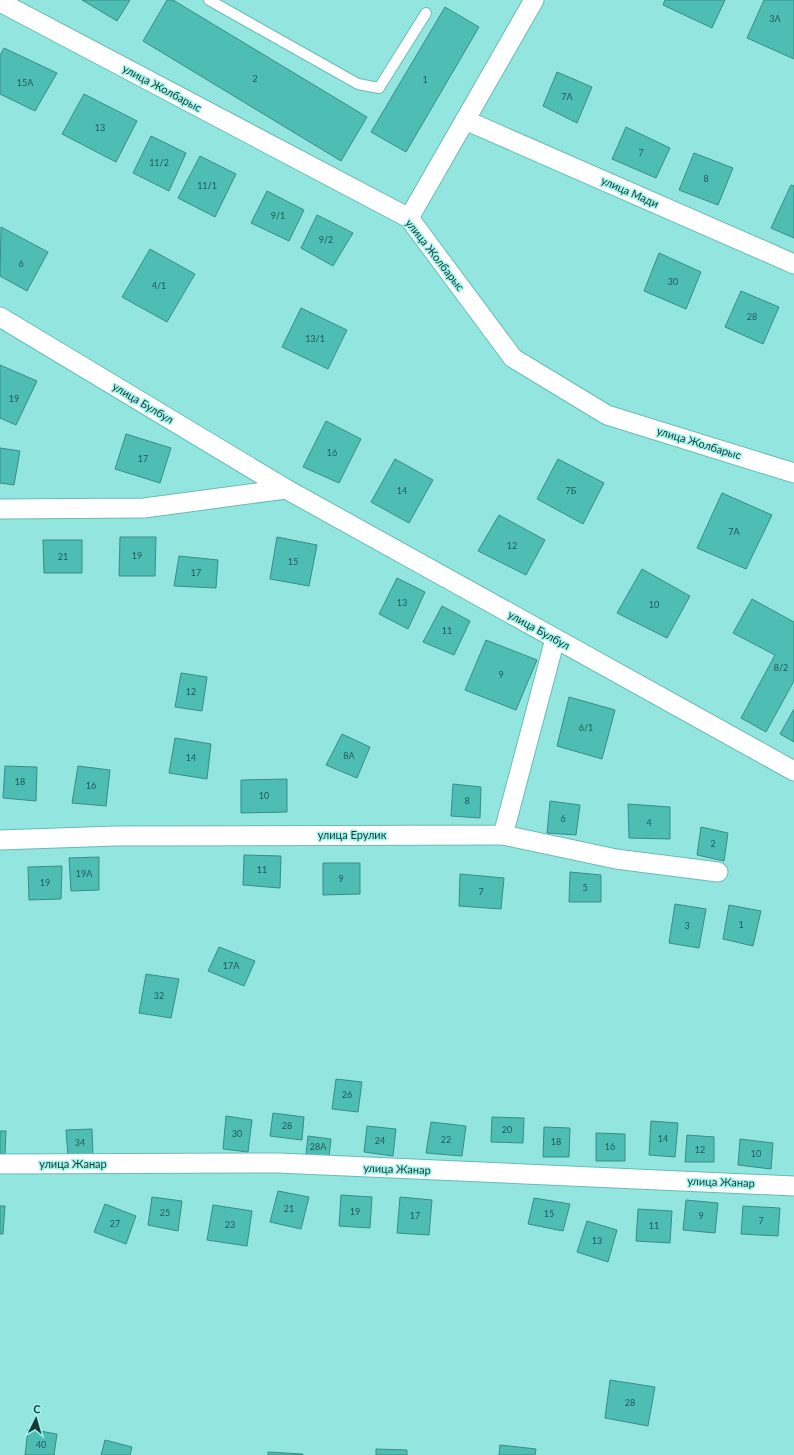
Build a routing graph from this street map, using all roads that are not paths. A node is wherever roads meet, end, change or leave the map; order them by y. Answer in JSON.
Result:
{"nodes":[{"id":1,"x":208,"y":0,"type":"edge"},
{"id":2,"x":534,"y":0,"type":"edge"},
{"id":3,"x":0,"y":2,"type":"edge"},
{"id":4,"x":426,"y":12,"type":"dead end"},
{"id":5,"x":465,"y":120,"type":"junction"},
{"id":6,"x":409,"y":218,"type":"junction"},
{"id":7,"x":794,"y":264,"type":"edge"},
{"id":8,"x":0,"y":317,"type":"edge"},
{"id":9,"x":794,"y":473,"type":"edge"},
{"id":10,"x":286,"y":489,"type":"junction"},
{"id":11,"x":0,"y":510,"type":"edge"},
{"id":12,"x":555,"y":639,"type":"junction"},
{"id":13,"x":794,"y":771,"type":"edge"},
{"id":14,"x":502,"y":834,"type":"junction"},
{"id":15,"x":0,"y":840,"type":"edge"},
{"id":16,"x":718,"y":872,"type":"dead end"},
{"id":17,"x":0,"y":1164,"type":"edge"},
{"id":18,"x":794,"y":1186,"type":"edge"}],
"edges":[{"from":1,"to":4,"type":"lane"},
{"from":2,"to":5,"type":"street"},
{"from":3,"to":6,"type":"street","name":"улица Жолбарыс"},
{"from":5,"to":6,"type":"street"},
{"from":5,"to":7,"type":"street","name":"улица Мади"},
{"from":6,"to":9,"type":"street","name":"улица Жолбарыс"},
{"from":8,"to":10,"type":"street","name":"улица Булбул"},
{"from":10,"to":11,"type":"street"},
{"from":10,"to":12,"type":"street","name":"улица Булбул"},
{"from":12,"to":13,"type":"street","name":"улица Булбул"},
{"from":12,"to":14,"type":"street"},
{"from":14,"to":15,"type":"street","name":"улица Ерулик"},
{"from":14,"to":16,"type":"street","name":"улица Ерулик"},
{"from":17,"to":18,"type":"street","name":"улица Жанар"}]}
